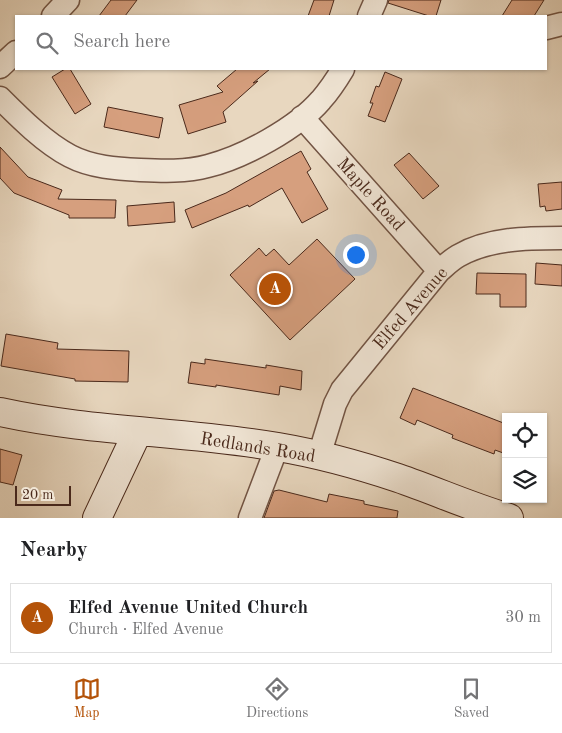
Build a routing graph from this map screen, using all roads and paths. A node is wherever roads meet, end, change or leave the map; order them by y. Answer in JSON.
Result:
{"nodes":[{"id":1,"x":68,"y":0,"type":"edge"},
{"id":2,"x":376,"y":0,"type":"edge"},
{"id":3,"x":54,"y":15,"type":"edge"},
{"id":4,"x":369,"y":15,"type":"edge"},
{"id":5,"x":562,"y":24,"type":"edge"},
{"id":6,"x":547,"y":28,"type":"edge"},
{"id":7,"x":15,"y":53,"type":"edge"},
{"id":8,"x":0,"y":67,"type":"edge"},
{"id":9,"x":342,"y":70,"type":"edge"},
{"id":10,"x":0,"y":98,"type":"edge"},
{"id":11,"x":302,"y":117,"type":"junction"},
{"id":12,"x":562,"y":238,"type":"edge"},
{"id":13,"x":439,"y":271,"type":"junction"},
{"id":14,"x":0,"y":412,"type":"edge"},
{"id":15,"x":138,"y":431,"type":"junction"},
{"id":16,"x":277,"y":447,"type":"junction"},
{"id":17,"x":319,"y":456,"type":"junction"},
{"id":18,"x":98,"y":518,"type":"edge"},
{"id":19,"x":250,"y":518,"type":"edge"},
{"id":20,"x":509,"y":518,"type":"edge"}],
"edges":[{"from":1,"to":3,"type":"street"},
{"from":2,"to":4,"type":"street"},
{"from":5,"to":6,"type":"street"},
{"from":7,"to":8,"type":"street"},
{"from":9,"to":11,"type":"street"},
{"from":10,"to":11,"type":"street"},
{"from":11,"to":13,"type":"street","name":"Maple Road"},
{"from":12,"to":13,"type":"street","name":"Elfed Avenue"},
{"from":13,"to":17,"type":"street","name":"Elfed Avenue"},
{"from":14,"to":15,"type":"main road","name":"Redlands Road"},
{"from":15,"to":16,"type":"main road","name":"Redlands Road"},
{"from":15,"to":18,"type":"main road"},
{"from":16,"to":17,"type":"main road","name":"Redlands Road"},
{"from":16,"to":19,"type":"street"},
{"from":17,"to":20,"type":"main road","name":"Redlands Road"}]}
